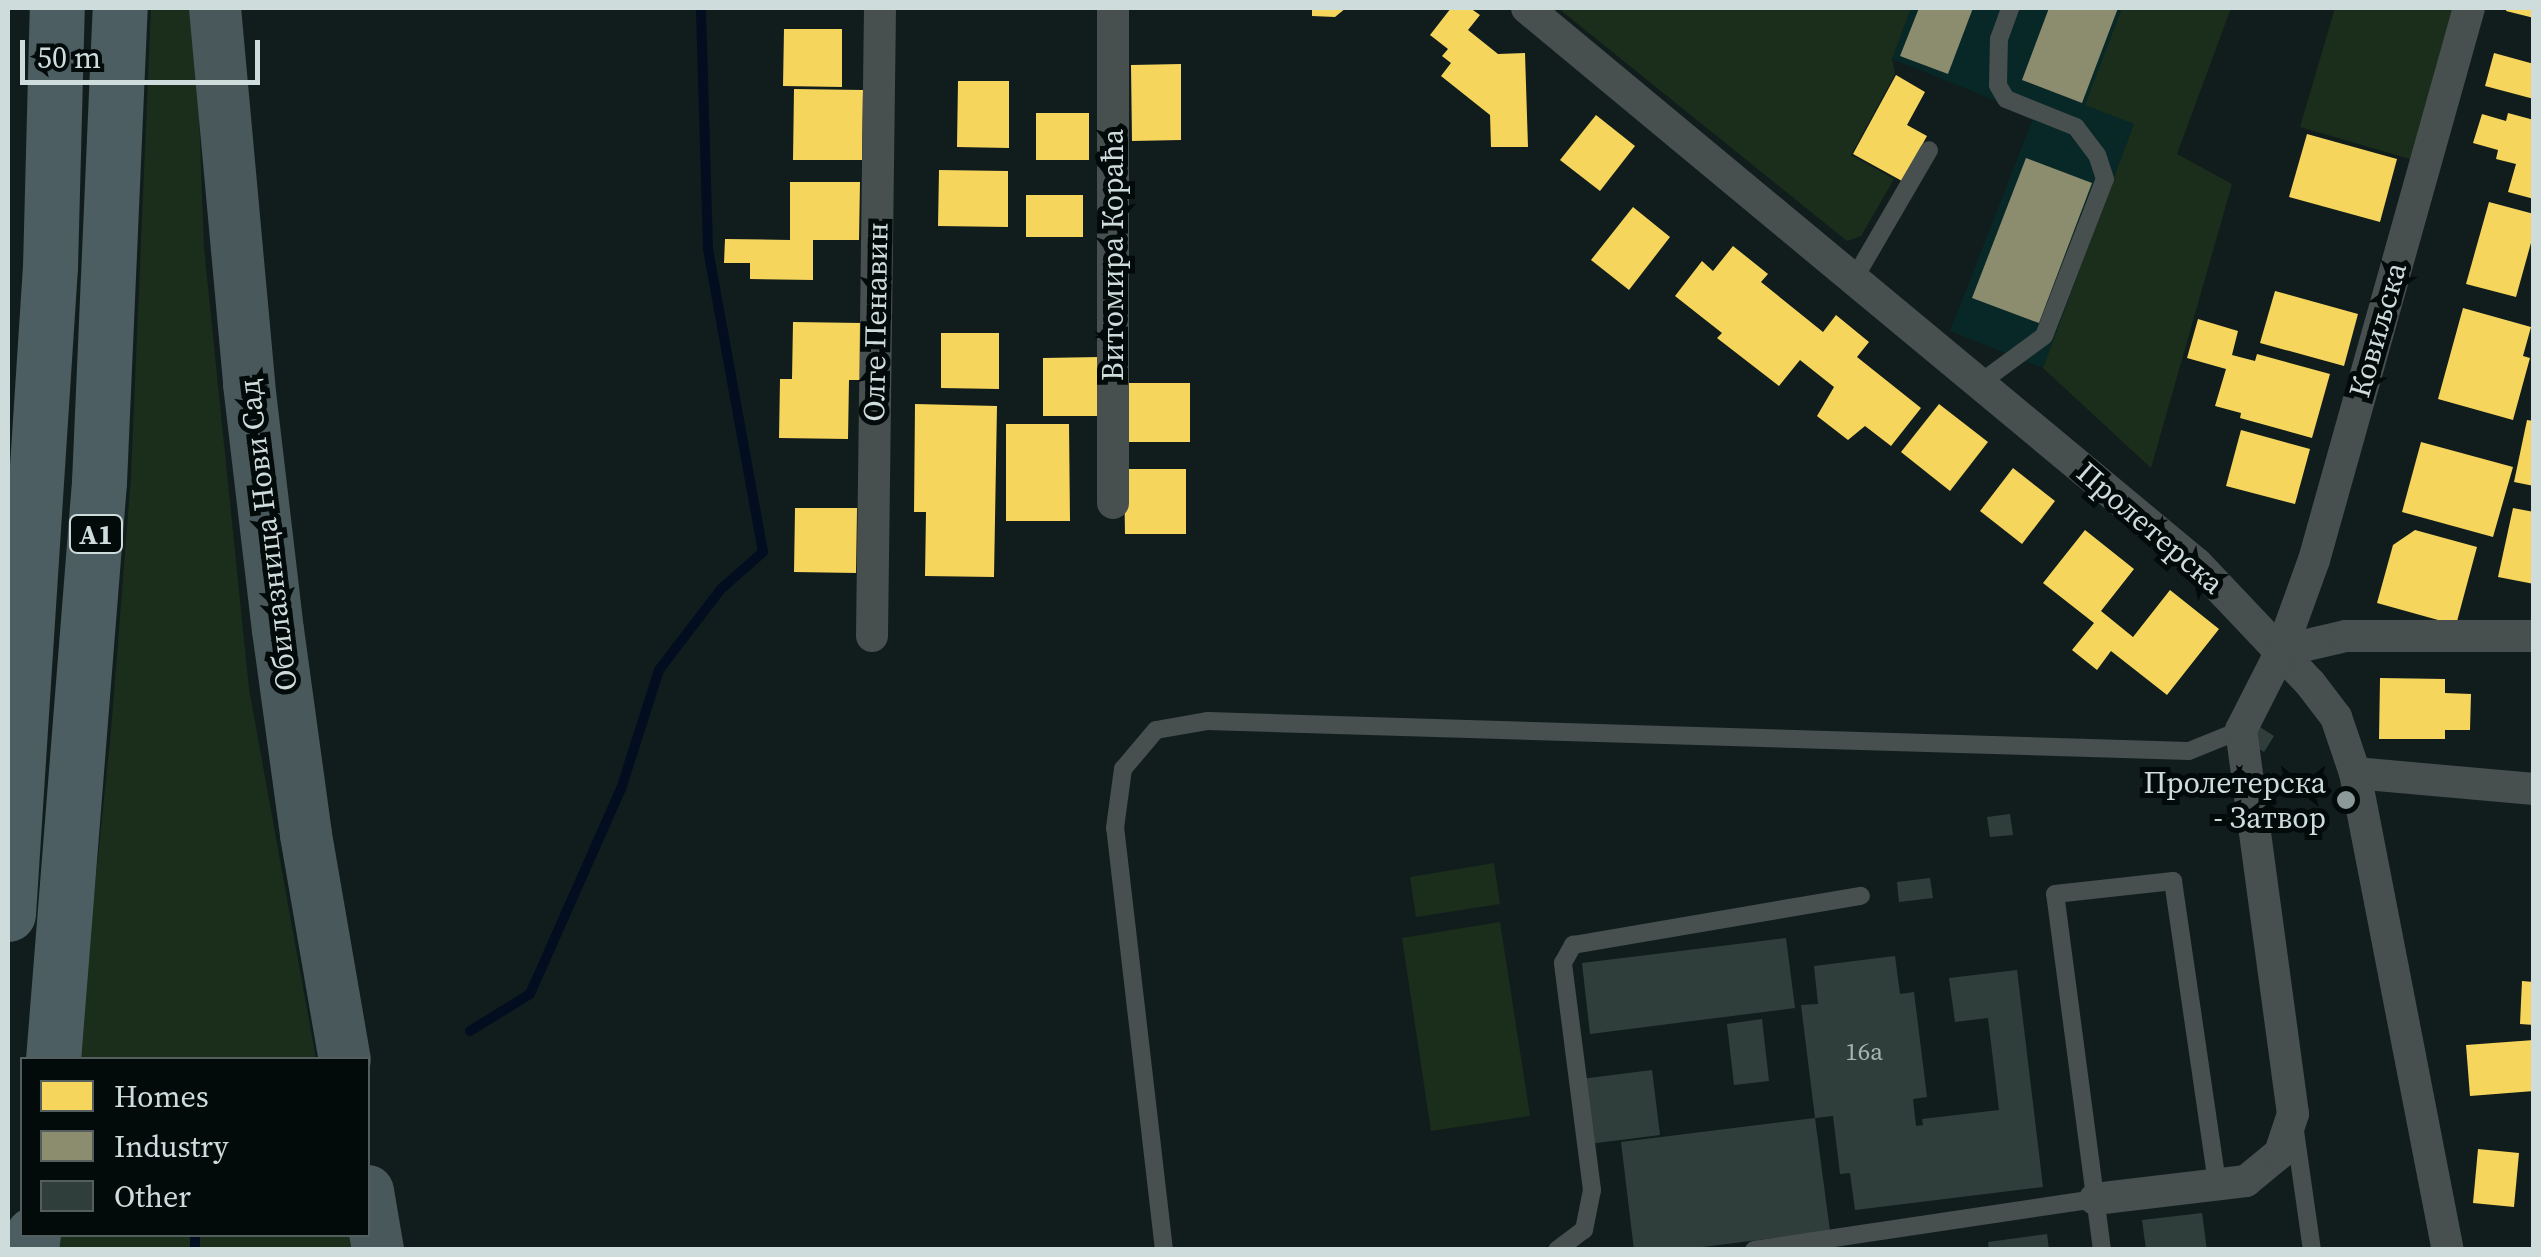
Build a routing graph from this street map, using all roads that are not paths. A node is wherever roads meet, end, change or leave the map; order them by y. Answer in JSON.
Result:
{"nodes":[{"id":1,"x":57,"y":8,"type":"edge"},
{"id":2,"x":120,"y":8,"type":"edge"},
{"id":3,"x":215,"y":8,"type":"edge"},
{"id":4,"x":880,"y":8,"type":"edge"},
{"id":5,"x":1113,"y":8,"type":"edge"},
{"id":6,"x":1527,"y":8,"type":"edge"},
{"id":7,"x":2010,"y":8,"type":"edge"},
{"id":8,"x":2469,"y":8,"type":"edge"},
{"id":9,"x":1928,"y":150,"type":"dead end"},
{"id":10,"x":1854,"y":279,"type":"junction"},
{"id":11,"x":1980,"y":383,"type":"junction"},
{"id":12,"x":1113,"y":503,"type":"dead end"},
{"id":13,"x":872,"y":636,"type":"dead end"},
{"id":14,"x":2534,"y":636,"type":"edge"},
{"id":15,"x":2281,"y":651,"type":"junction"},
{"id":16,"x":2241,"y":730,"type":"junction"},
{"id":17,"x":2355,"y":773,"type":"junction"},
{"id":18,"x":2534,"y":788,"type":"edge"},
{"id":19,"x":1861,"y":896,"type":"dead end"},
{"id":20,"x":8,"y":914,"type":"edge"},
{"id":21,"x":54,"y":1057,"type":"edge"},
{"id":22,"x":344,"y":1057,"type":"edge"},
{"id":23,"x":2293,"y":1114,"type":"junction"},
{"id":24,"x":2217,"y":1184,"type":"junction"},
{"id":25,"x":2095,"y":1199,"type":"junction"},
{"id":26,"x":370,"y":1203,"type":"edge"},
{"id":27,"x":378,"y":1250,"type":"edge"},
{"id":28,"x":1164,"y":1250,"type":"edge"},
{"id":29,"x":1558,"y":1250,"type":"edge"},
{"id":30,"x":1754,"y":1250,"type":"edge"},
{"id":31,"x":2102,"y":1250,"type":"edge"},
{"id":32,"x":2312,"y":1250,"type":"edge"},
{"id":33,"x":2448,"y":1250,"type":"edge"}],
"edges":[{"from":1,"to":20,"type":"highway","number":"A1"},
{"from":2,"to":21,"type":"highway","number":"A1"},
{"from":3,"to":22,"type":"main road","name":"Обилазница Нови Сад"},
{"from":4,"to":13,"type":"street","name":"Олге Пенавин"},
{"from":5,"to":12,"type":"street","name":"Витомира Кораћа"},
{"from":6,"to":10,"type":"street","name":"Пролетерска"},
{"from":7,"to":11,"type":"lane"},
{"from":8,"to":15,"type":"street","name":"Ковиљска"},
{"from":9,"to":10,"type":"lane"},
{"from":10,"to":11,"type":"street","name":"Пролетерска"},
{"from":11,"to":15,"type":"street","name":"Пролетерска"},
{"from":14,"to":15,"type":"street"},
{"from":15,"to":16,"type":"street","name":"Ковиљска"},
{"from":15,"to":17,"type":"street","name":"Пролетерска"},
{"from":16,"to":23,"type":"street"},
{"from":16,"to":28,"type":"lane"},
{"from":17,"to":18,"type":"street"},
{"from":17,"to":33,"type":"street","name":"Пролетерска"},
{"from":19,"to":29,"type":"lane"},
{"from":23,"to":24,"type":"street"},
{"from":23,"to":32,"type":"lane"},
{"from":24,"to":25,"type":"street"},
{"from":24,"to":25,"type":"lane"},
{"from":25,"to":30,"type":"lane"},
{"from":25,"to":31,"type":"lane"},
{"from":26,"to":27,"type":"main road"}]}
